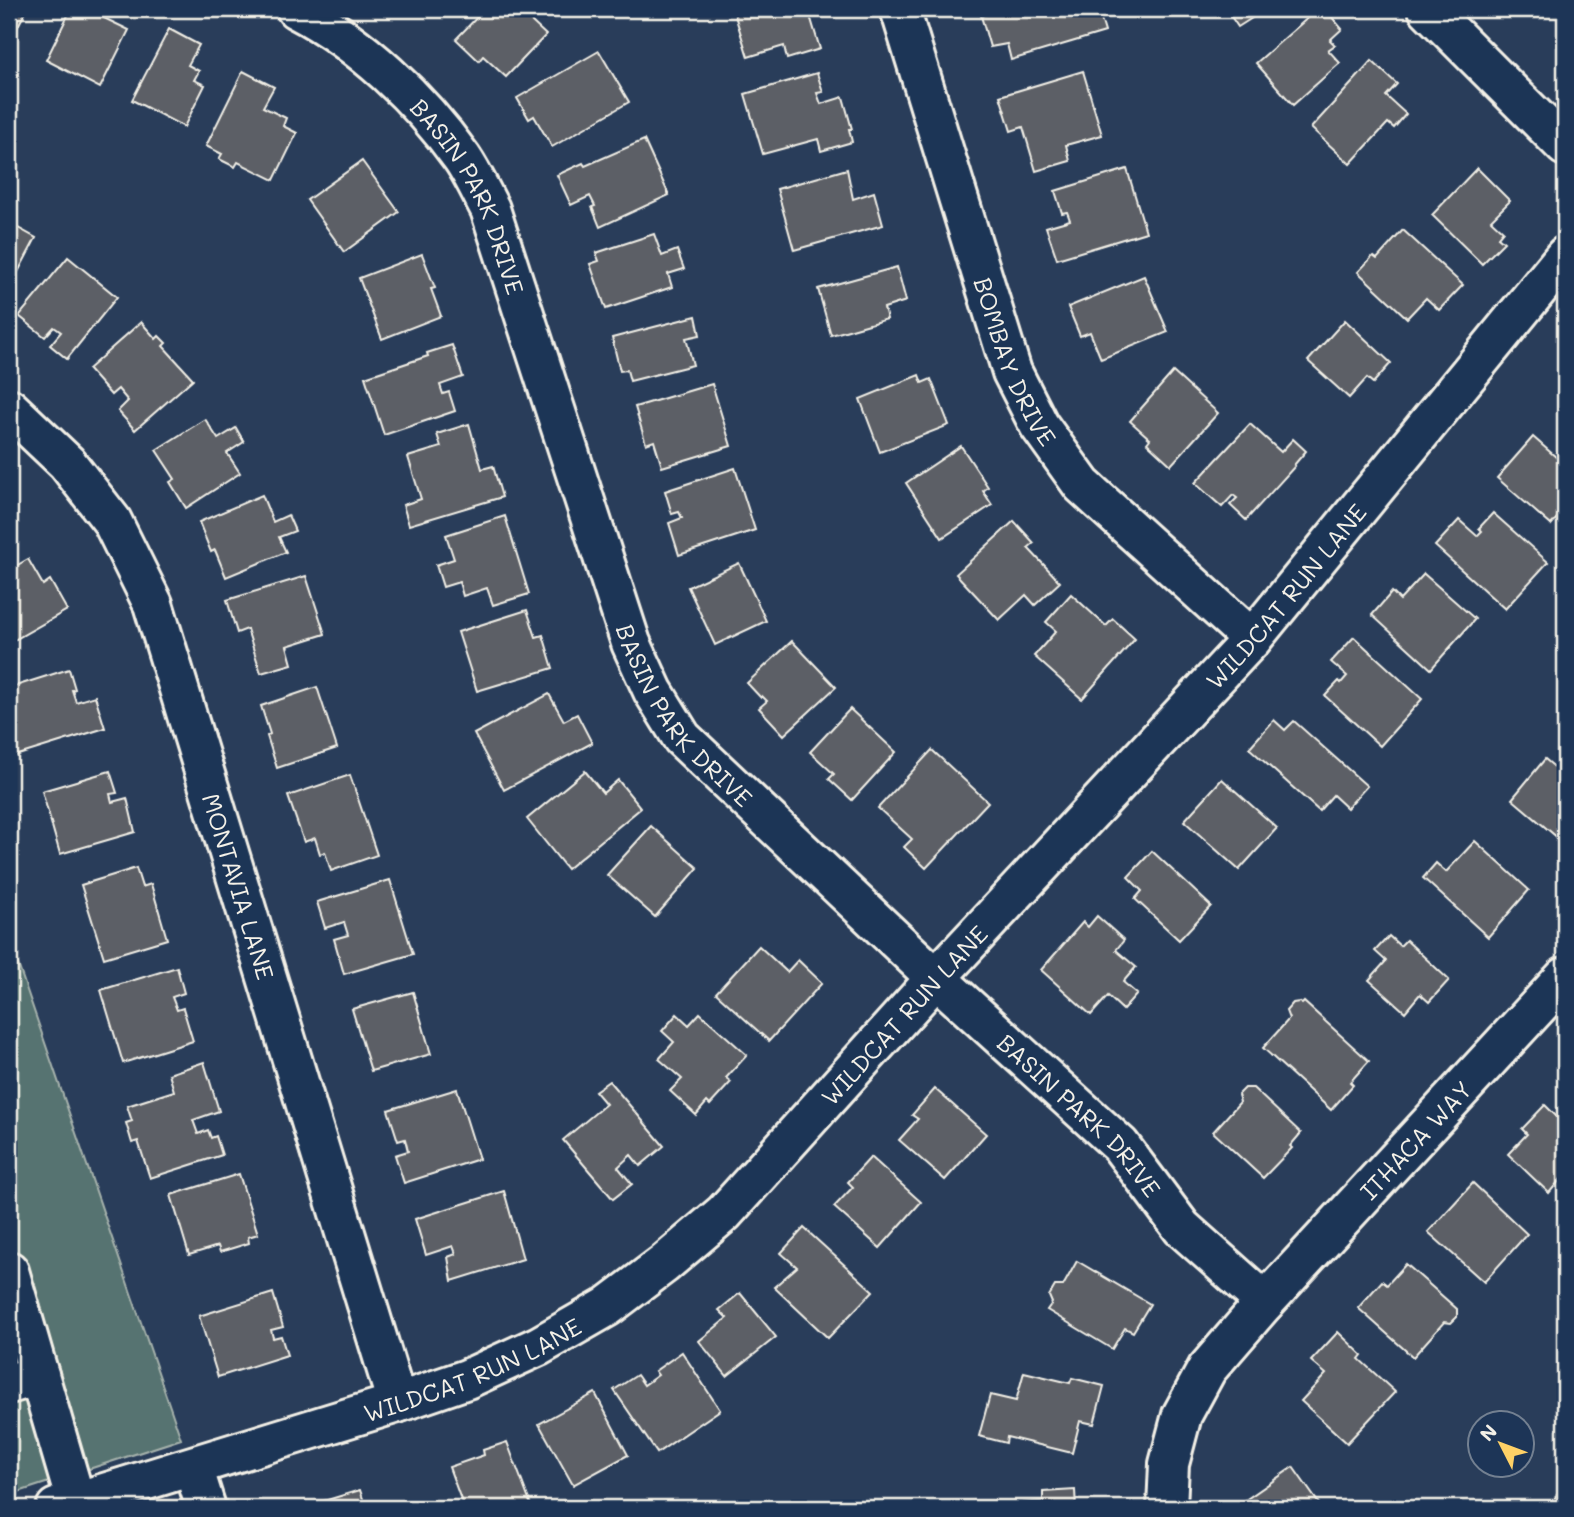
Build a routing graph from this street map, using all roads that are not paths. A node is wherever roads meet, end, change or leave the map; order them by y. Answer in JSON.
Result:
{"nodes":[{"id":1,"x":296,"y":9,"type":"edge"},
{"id":2,"x":900,"y":9,"type":"edge"},
{"id":3,"x":1428,"y":9,"type":"edge"},
{"id":4,"x":1565,"y":146,"type":"edge"},
{"id":5,"x":1565,"y":256,"type":"edge"},
{"id":6,"x":9,"y":408,"type":"edge"},
{"id":7,"x":1252,"y":639,"type":"junction"},
{"id":8,"x":1565,"y":977,"type":"edge"},
{"id":9,"x":936,"y":978,"type":"junction"},
{"id":10,"x":9,"y":1271,"type":"edge"},
{"id":11,"x":1265,"y":1302,"type":"junction"},
{"id":12,"x":24,"y":1380,"type":"edge"},
{"id":13,"x":397,"y":1403,"type":"junction"},
{"id":14,"x":193,"y":1467,"type":"junction"},
{"id":15,"x":66,"y":1505,"type":"edge"},
{"id":16,"x":206,"y":1508,"type":"edge"},
{"id":17,"x":1167,"y":1508,"type":"edge"}],
"edges":[{"from":1,"to":9,"type":"street","name":"BASIN PARK DRIVE"},
{"from":2,"to":7,"type":"street","name":"BOMBAY DRIVE"},
{"from":3,"to":4,"type":"street"},
{"from":5,"to":7,"type":"street","name":"WILDCAT RUN LANE"},
{"from":6,"to":13,"type":"street","name":"MONTAVIA LANE"},
{"from":7,"to":9,"type":"street","name":"WILDCAT RUN LANE"},
{"from":8,"to":11,"type":"street","name":"ITHACA WAY"},
{"from":9,"to":11,"type":"street","name":"BASIN PARK DRIVE"},
{"from":9,"to":13,"type":"street","name":"WILDCAT RUN LANE"},
{"from":10,"to":12,"type":"street"},
{"from":11,"to":17,"type":"street","name":"ITHACA WAY"},
{"from":12,"to":15,"type":"street"},
{"from":13,"to":14,"type":"street","name":"WILDCAT RUN LANE"},
{"from":14,"to":15,"type":"street","name":"WILDCAT RUN LANE"},
{"from":14,"to":16,"type":"street"}]}
